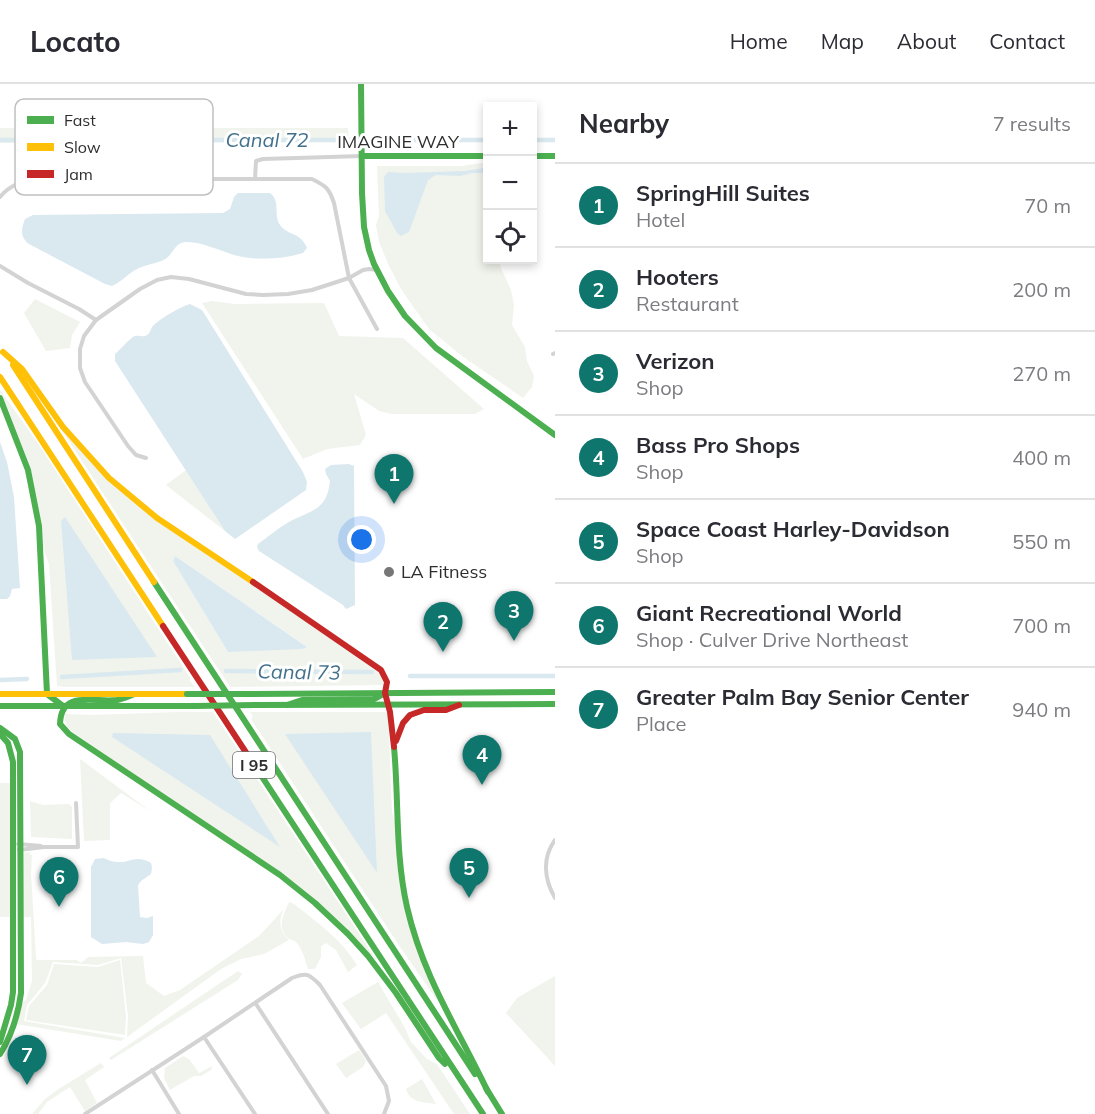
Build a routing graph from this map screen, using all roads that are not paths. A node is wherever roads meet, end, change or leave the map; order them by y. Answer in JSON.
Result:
{"nodes":[{"id":1,"x":361,"y":84,"type":"edge"},
{"id":2,"x":362,"y":156,"type":"junction"},
{"id":3,"x":483,"y":156,"type":"edge"},
{"id":4,"x":537,"y":156,"type":"edge"},
{"id":5,"x":555,"y":156,"type":"edge"},
{"id":6,"x":213,"y":179,"type":"edge"},
{"id":7,"x":255,"y":179,"type":"junction"},
{"id":8,"x":15,"y":185,"type":"edge"},
{"id":9,"x":0,"y":197,"type":"edge"},
{"id":10,"x":0,"y":266,"type":"edge"},
{"id":11,"x":377,"y":270,"type":"junction"},
{"id":12,"x":350,"y":278,"type":"junction"},
{"id":13,"x":96,"y":320,"type":"junction"},
{"id":14,"x":377,"y":329,"type":"dead end"},
{"id":15,"x":2,"y":349,"type":"edge"},
{"id":16,"x":0,"y":377,"type":"edge"},
{"id":17,"x":0,"y":398,"type":"edge"},
{"id":18,"x":555,"y":435,"type":"edge"},
{"id":19,"x":146,"y":458,"type":"dead end"},
{"id":20,"x":555,"y":692,"type":"edge"},
{"id":21,"x":385,"y":693,"type":"junction"},
{"id":22,"x":0,"y":694,"type":"edge"},
{"id":23,"x":47,"y":694,"type":"junction"},
{"id":24,"x":135,"y":694,"type":"junction"},
{"id":25,"x":555,"y":704,"type":"edge"},
{"id":26,"x":287,"y":705,"type":"junction"},
{"id":27,"x":390,"y":705,"type":"junction"},
{"id":28,"x":459,"y":705,"type":"junction"},
{"id":29,"x":0,"y":706,"type":"edge"},
{"id":30,"x":63,"y":706,"type":"junction"},
{"id":31,"x":0,"y":728,"type":"edge"},
{"id":32,"x":0,"y":734,"type":"edge"},
{"id":33,"x":394,"y":746,"type":"junction"},
{"id":34,"x":76,"y":803,"type":"dead end"},
{"id":35,"x":555,"y":840,"type":"edge"},
{"id":36,"x":12,"y":847,"type":"junction"},
{"id":37,"x":20,"y":847,"type":"junction"},
{"id":38,"x":555,"y":898,"type":"edge"},
{"id":39,"x":256,"y":1004,"type":"junction"},
{"id":40,"x":204,"y":1037,"type":"junction"},
{"id":41,"x":0,"y":1042,"type":"edge"},
{"id":42,"x":0,"y":1054,"type":"edge"},
{"id":43,"x":152,"y":1070,"type":"junction"},
{"id":44,"x":461,"y":1080,"type":"junction"},
{"id":45,"x":488,"y":1092,"type":"junction"},
{"id":46,"x":85,"y":1114,"type":"edge"},
{"id":47,"x":179,"y":1114,"type":"edge"},
{"id":48,"x":255,"y":1114,"type":"edge"},
{"id":49,"x":328,"y":1114,"type":"edge"},
{"id":50,"x":384,"y":1114,"type":"edge"},
{"id":51,"x":483,"y":1114,"type":"edge"},
{"id":52,"x":502,"y":1114,"type":"edge"}],
"edges":[{"from":1,"to":2,"type":"main road"},
{"from":2,"to":3,"type":"main road","name":"IMAGINE WAY"},
{"from":2,"to":7,"type":"street","name":"IMAGINE WAY"},
{"from":2,"to":11,"type":"main road"},
{"from":4,"to":5,"type":"main road"},
{"from":6,"to":7,"type":"street"},
{"from":7,"to":12,"type":"street"},
{"from":8,"to":9,"type":"street"},
{"from":10,"to":13,"type":"street"},
{"from":11,"to":12,"type":"street"},
{"from":11,"to":18,"type":"main road"},
{"from":12,"to":13,"type":"street"},
{"from":12,"to":14,"type":"street"},
{"from":13,"to":19,"type":"street"},
{"from":15,"to":21,"type":"main road"},
{"from":15,"to":45,"type":"main road","number":"I 95"},
{"from":16,"to":44,"type":"main road","number":"I 95"},
{"from":17,"to":23,"type":"main road"},
{"from":20,"to":21,"type":"main road"},
{"from":21,"to":24,"type":"main road","bridge":true},
{"from":21,"to":26,"type":"main road"},
{"from":21,"to":27,"type":"main road"},
{"from":22,"to":23,"type":"main road"},
{"from":23,"to":24,"type":"main road"},
{"from":23,"to":30,"type":"main road"},
{"from":24,"to":30,"type":"main road"},
{"from":25,"to":28,"type":"main road"},
{"from":26,"to":27,"type":"main road"},
{"from":26,"to":30,"type":"main road","bridge":true},
{"from":27,"to":28,"type":"main road"},
{"from":27,"to":33,"type":"main road"},
{"from":28,"to":33,"type":"main road"},
{"from":29,"to":30,"type":"main road"},
{"from":30,"to":44,"type":"main road"},
{"from":31,"to":37,"type":"main road"},
{"from":32,"to":36,"type":"main road"},
{"from":33,"to":45,"type":"main road"},
{"from":34,"to":37,"type":"street"},
{"from":35,"to":38,"type":"street"},
{"from":36,"to":37,"type":"street"},
{"from":36,"to":41,"type":"main road"},
{"from":37,"to":42,"type":"main road"},
{"from":39,"to":40,"type":"street"},
{"from":39,"to":49,"type":"street"},
{"from":39,"to":50,"type":"street"},
{"from":40,"to":43,"type":"street"},
{"from":40,"to":48,"type":"street"},
{"from":43,"to":46,"type":"street"},
{"from":43,"to":47,"type":"street"},
{"from":44,"to":51,"type":"main road","number":"I 95"},
{"from":45,"to":52,"type":"main road","number":"I 95"}]}
